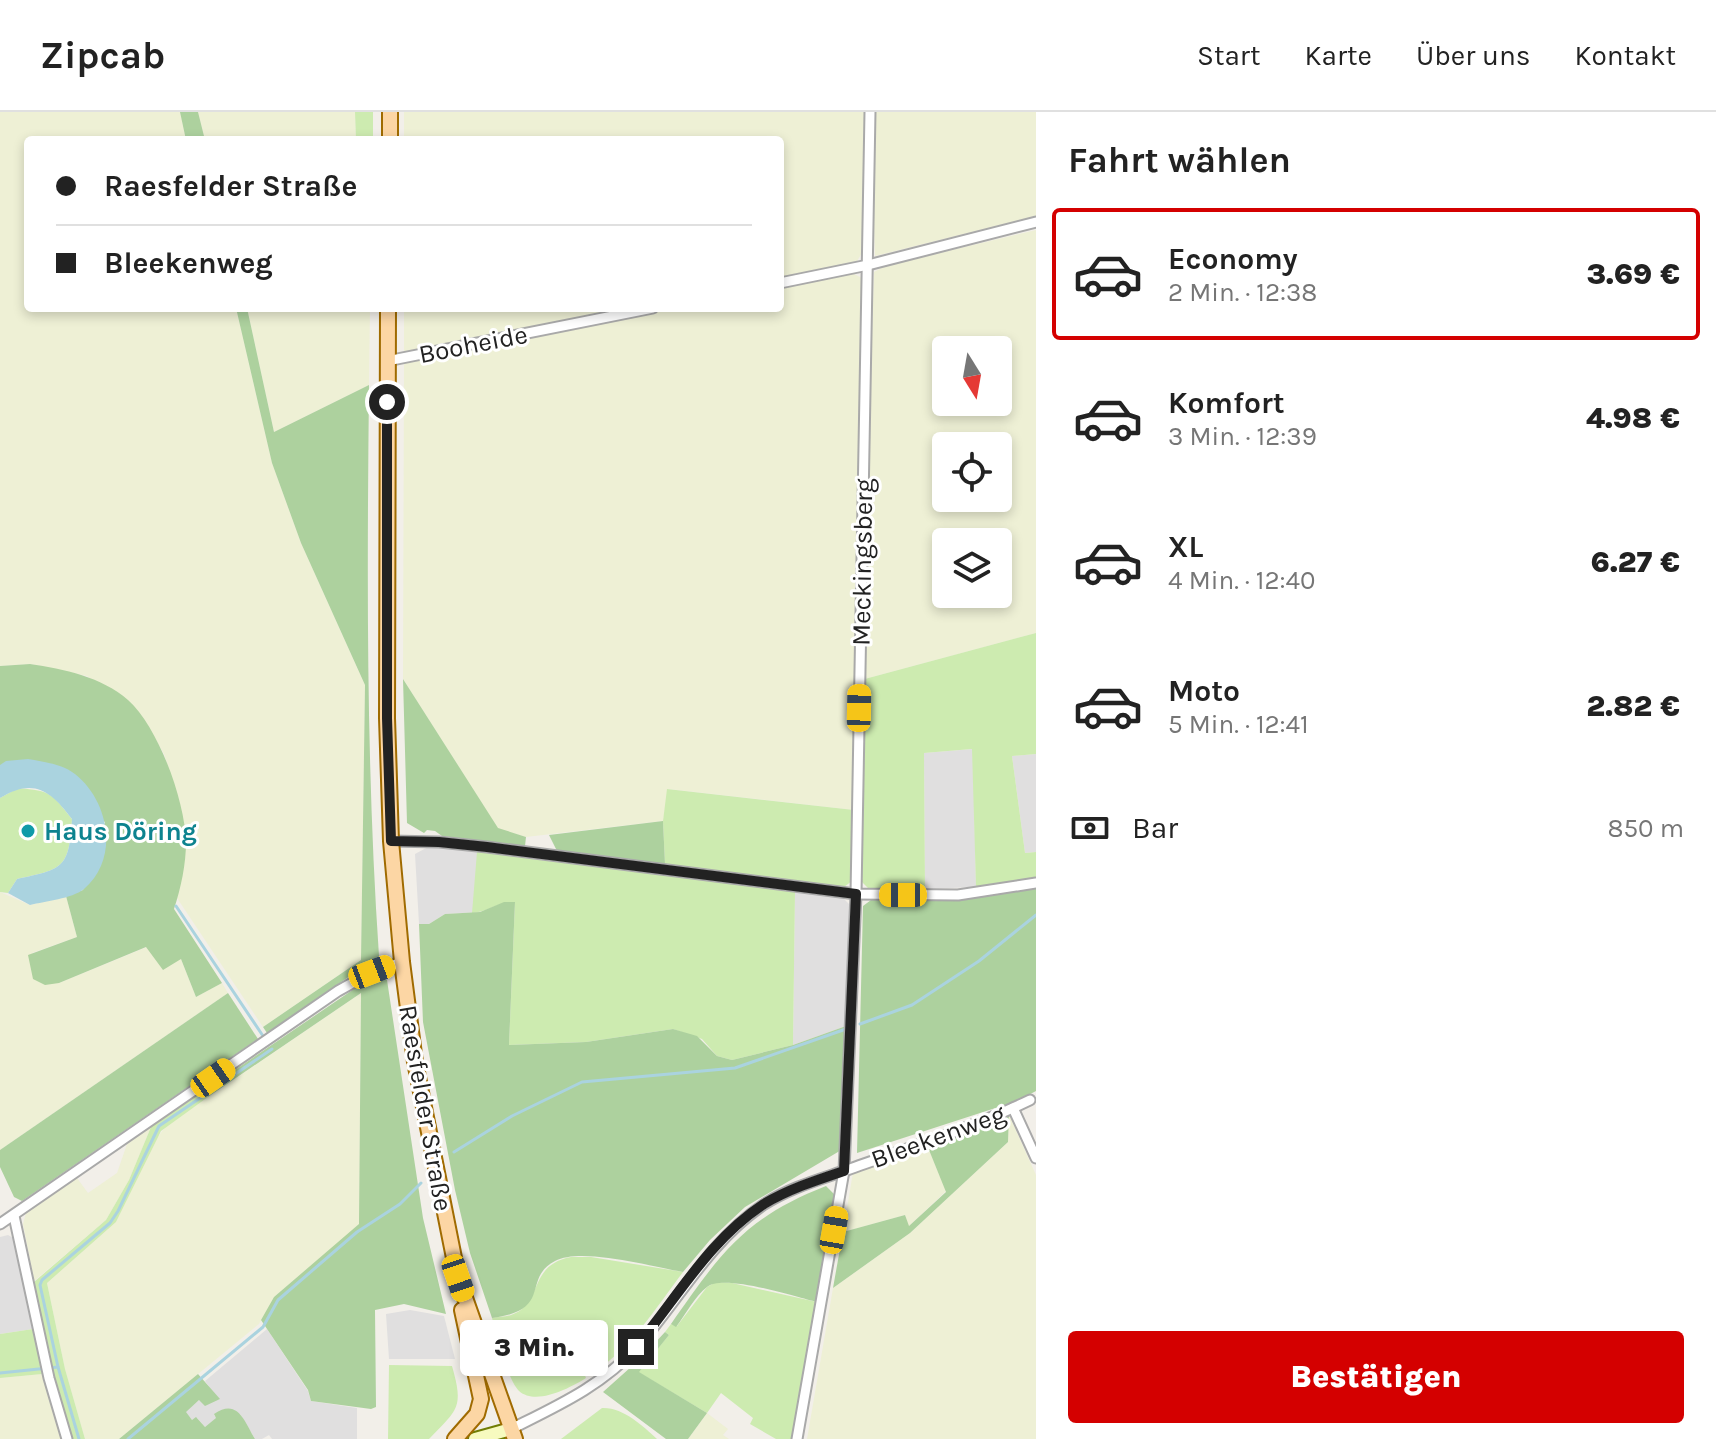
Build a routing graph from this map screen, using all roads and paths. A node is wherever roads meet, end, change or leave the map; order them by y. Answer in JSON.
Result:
{"nodes":[{"id":1,"x":390,"y":112,"type":"edge"},
{"id":2,"x":870,"y":112,"type":"edge"},
{"id":3,"x":390,"y":136,"type":"edge"},
{"id":4,"x":1036,"y":222,"type":"edge"},
{"id":5,"x":868,"y":265,"type":"junction"},
{"id":6,"x":784,"y":282,"type":"edge"},
{"id":7,"x":388,"y":312,"type":"edge"},
{"id":8,"x":633,"y":312,"type":"edge"},
{"id":9,"x":387,"y":361,"type":"junction"},
{"id":10,"x":391,"y":841,"type":"junction"},
{"id":11,"x":1036,"y":883,"type":"edge"},
{"id":12,"x":856,"y":894,"type":"junction"},
{"id":13,"x":402,"y":962,"type":"junction"},
{"id":14,"x":1030,"y":1100,"type":"dead end"},
{"id":15,"x":1013,"y":1108,"type":"junction"},
{"id":16,"x":1036,"y":1158,"type":"edge"},
{"id":17,"x":844,"y":1171,"type":"junction"},
{"id":18,"x":14,"y":1216,"type":"junction"},
{"id":19,"x":0,"y":1224,"type":"edge"},
{"id":20,"x":458,"y":1278,"type":"junction"},
{"id":21,"x":513,"y":1434,"type":"edge"},
{"id":22,"x":67,"y":1439,"type":"edge"},
{"id":23,"x":455,"y":1439,"type":"edge"},
{"id":24,"x":475,"y":1439,"type":"edge"},
{"id":25,"x":797,"y":1439,"type":"edge"}],
"edges":[{"from":1,"to":3,"type":"main road"},
{"from":2,"to":5,"type":"street","name":"Meckingsberg"},
{"from":4,"to":5,"type":"street"},
{"from":5,"to":6,"type":"street"},
{"from":5,"to":12,"type":"street","name":"Meckingsberg"},
{"from":7,"to":9,"type":"main road","name":"Raesfelder Straße"},
{"from":8,"to":9,"type":"street","name":"Booheide"},
{"from":9,"to":10,"type":"main road","name":"Raesfelder Straße"},
{"from":10,"to":12,"type":"street"},
{"from":10,"to":13,"type":"main road","name":"Raesfelder Straße"},
{"from":11,"to":12,"type":"street"},
{"from":12,"to":17,"type":"street","name":"Meckingsberg"},
{"from":13,"to":18,"type":"street"},
{"from":13,"to":20,"type":"main road","name":"Raesfelder Straße"},
{"from":14,"to":15,"type":"street","name":"Bleekenweg"},
{"from":15,"to":16,"type":"street"},
{"from":15,"to":17,"type":"street","name":"Bleekenweg"},
{"from":17,"to":21,"type":"street","name":"Bleekenweg"},
{"from":17,"to":25,"type":"street","name":"Meckingsberg"},
{"from":18,"to":19,"type":"street"},
{"from":18,"to":22,"type":"street"},
{"from":20,"to":21,"type":"main road","name":"Raesfelder Straße"},
{"from":20,"to":23,"type":"main road"},
{"from":21,"to":24,"type":"main road"}]}
